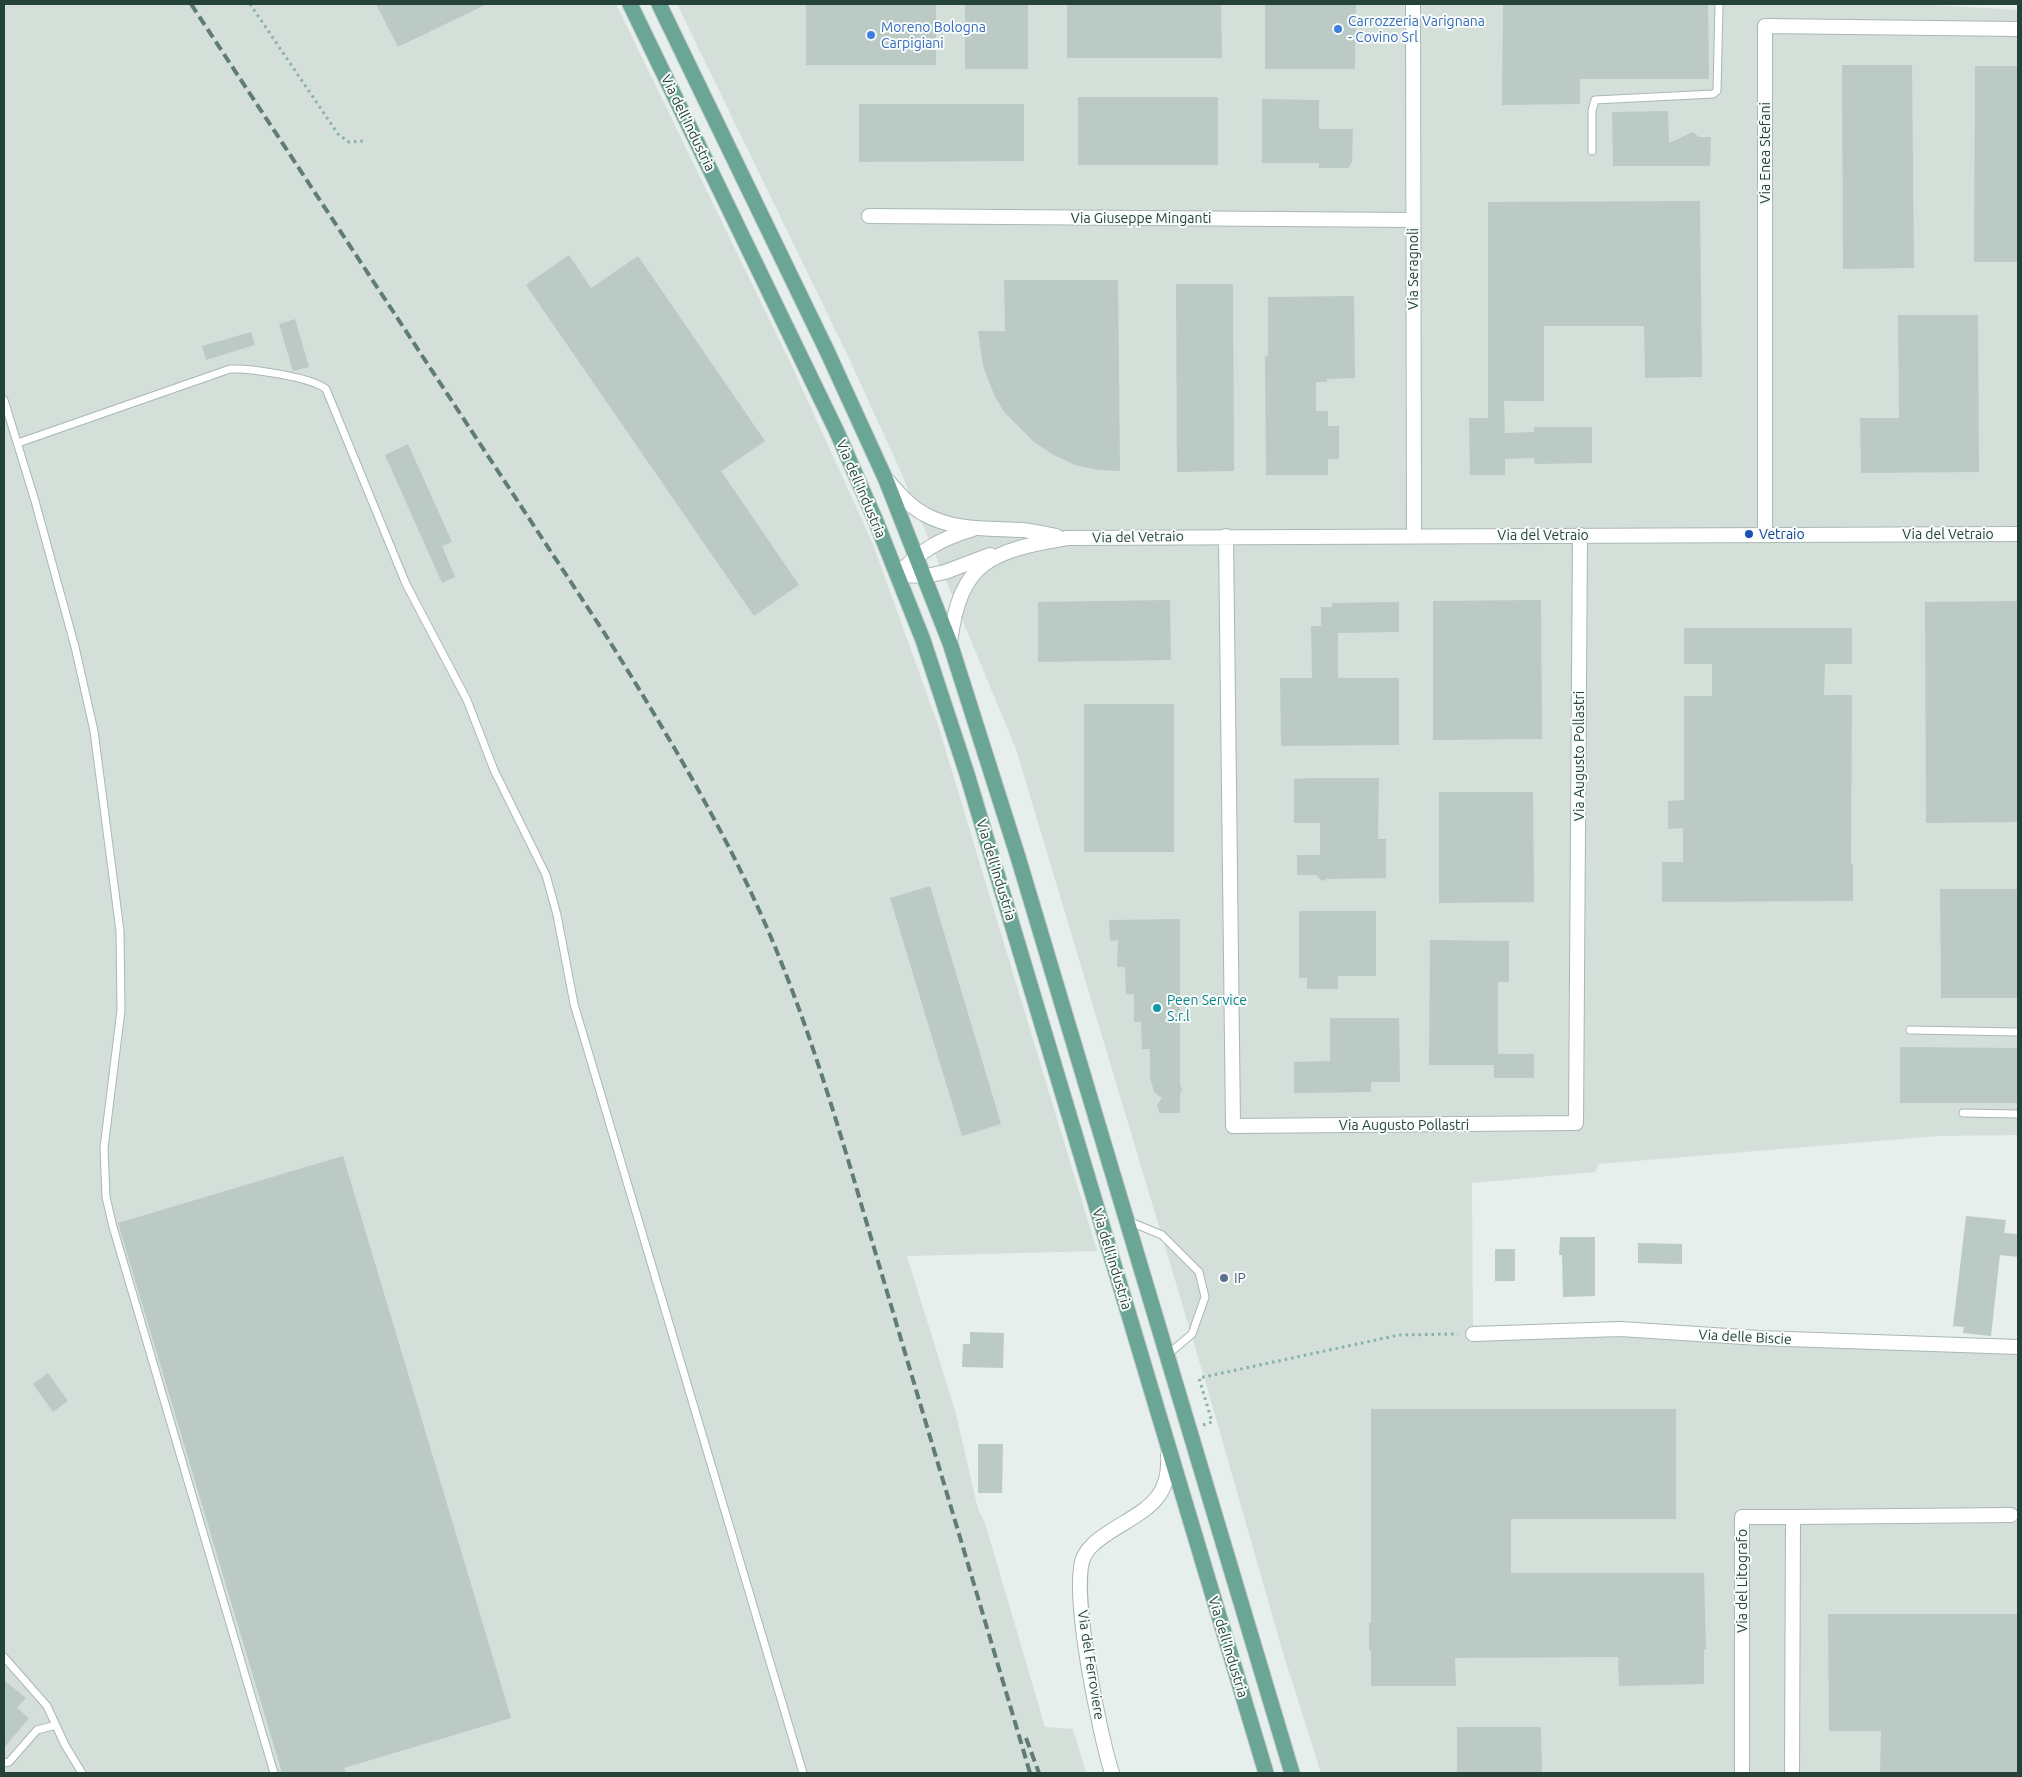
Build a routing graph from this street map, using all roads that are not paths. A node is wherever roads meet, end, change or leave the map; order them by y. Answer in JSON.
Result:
{"nodes":[{"id":1,"x":630,"y":4,"type":"edge"},
{"id":2,"x":659,"y":4,"type":"edge"},
{"id":3,"x":1413,"y":4,"type":"edge"},
{"id":4,"x":1719,"y":4,"type":"edge"},
{"id":5,"x":2018,"y":29,"type":"edge"},
{"id":6,"x":1592,"y":151,"type":"dead end"},
{"id":7,"x":869,"y":216,"type":"dead end"},
{"id":8,"x":1413,"y":220,"type":"junction"},
{"id":9,"x":4,"y":400,"type":"edge"},
{"id":10,"x":18,"y":443,"type":"junction"},
{"id":11,"x":886,"y":480,"type":"junction"},
{"id":12,"x":974,"y":528,"type":"junction"},
{"id":13,"x":2018,"y":534,"type":"edge"},
{"id":14,"x":1414,"y":535,"type":"junction"},
{"id":15,"x":1580,"y":535,"type":"junction"},
{"id":16,"x":1765,"y":535,"type":"junction"},
{"id":17,"x":1226,"y":536,"type":"junction"},
{"id":18,"x":1067,"y":538,"type":"junction"},
{"id":19,"x":1005,"y":551,"type":"junction"},
{"id":20,"x":917,"y":555,"type":"junction"},
{"id":21,"x":897,"y":575,"type":"junction"},
{"id":22,"x":926,"y":576,"type":"junction"},
{"id":23,"x":950,"y":643,"type":"junction"},
{"id":24,"x":1910,"y":1030,"type":"dead end"},
{"id":25,"x":2018,"y":1032,"type":"edge"},
{"id":26,"x":1963,"y":1113,"type":"dead end"},
{"id":27,"x":2018,"y":1114,"type":"edge"},
{"id":28,"x":1127,"y":1221,"type":"junction"},
{"id":29,"x":1473,"y":1334,"type":"road end"},
{"id":30,"x":2018,"y":1347,"type":"edge"},
{"id":31,"x":1167,"y":1356,"type":"junction"},
{"id":32,"x":1167,"y":1446,"type":"junction"},
{"id":33,"x":2011,"y":1515,"type":"dead end"},
{"id":34,"x":1792,"y":1517,"type":"junction"},
{"id":35,"x":4,"y":1657,"type":"edge"},
{"id":36,"x":56,"y":1726,"type":"junction"},
{"id":37,"x":4,"y":1763,"type":"edge"},
{"id":38,"x":82,"y":1773,"type":"edge"},
{"id":39,"x":274,"y":1773,"type":"edge"},
{"id":40,"x":803,"y":1773,"type":"edge"},
{"id":41,"x":1112,"y":1773,"type":"edge"},
{"id":42,"x":1266,"y":1773,"type":"edge"},
{"id":43,"x":1292,"y":1773,"type":"edge"},
{"id":44,"x":1742,"y":1773,"type":"edge"},
{"id":45,"x":1792,"y":1773,"type":"edge"}],
"edges":[{"from":1,"to":21,"type":"main road","name":"Via dell'Industria"},
{"from":2,"to":11,"type":"main road","name":"Via dell'Industria"},
{"from":3,"to":8,"type":"street","name":"Via Seragnoli"},
{"from":4,"to":6,"type":"lane"},
{"from":5,"to":16,"type":"street","name":"Via Enea Stefani"},
{"from":7,"to":8,"type":"street","name":"Via Giuseppe Minganti"},
{"from":8,"to":14,"type":"street","name":"Via Seragnoli"},
{"from":9,"to":10,"type":"lane"},
{"from":10,"to":39,"type":"lane"},
{"from":10,"to":40,"type":"lane"},
{"from":11,"to":12,"type":"street","name":"Via del Vetraio"},
{"from":11,"to":20,"type":"main road","name":"Via dell'Industria"},
{"from":12,"to":18,"type":"street","name":"Via del Vetraio"},
{"from":12,"to":20,"type":"street","name":"Via del Vetraio"},
{"from":13,"to":16,"type":"street","name":"Via del Vetraio"},
{"from":14,"to":15,"type":"street","name":"Via del Vetraio"},
{"from":14,"to":17,"type":"street","name":"Via del Vetraio"},
{"from":15,"to":16,"type":"street","name":"Via del Vetraio"},
{"from":15,"to":17,"type":"street","name":"Via Augusto Pollastri"},
{"from":17,"to":18,"type":"street","name":"Via del Vetraio"},
{"from":18,"to":19,"type":"street","name":"Via del Vetraio"},
{"from":19,"to":22,"type":"street","name":"Via del Vetraio"},
{"from":19,"to":23,"type":"street","name":"Via del Vetraio"},
{"from":20,"to":21,"type":"street","name":"Via del Vetraio"},
{"from":20,"to":22,"type":"main road","name":"Via dell'Industria"},
{"from":21,"to":22,"type":"street","name":"Via del Vetraio"},
{"from":21,"to":32,"type":"main road","name":"Via dell'Industria"},
{"from":22,"to":23,"type":"main road","name":"Via dell'Industria"},
{"from":23,"to":28,"type":"main road","name":"Via dell'Industria"},
{"from":24,"to":25,"type":"lane"},
{"from":26,"to":27,"type":"lane"},
{"from":28,"to":31,"type":"main road","name":"Via dell'Industria"},
{"from":28,"to":31,"type":"lane"},
{"from":29,"to":30,"type":"street","name":"Via delle Biscie"},
{"from":31,"to":43,"type":"main road","name":"Via dell'Industria"},
{"from":32,"to":41,"type":"street","name":"Via del Ferroviere"},
{"from":32,"to":42,"type":"main road","name":"Via dell'Industria"},
{"from":33,"to":34,"type":"street"},
{"from":34,"to":44,"type":"street","name":"Via del Litografo"},
{"from":34,"to":45,"type":"street"},
{"from":35,"to":36,"type":"lane"},
{"from":36,"to":37,"type":"lane"},
{"from":36,"to":38,"type":"lane"}]}
